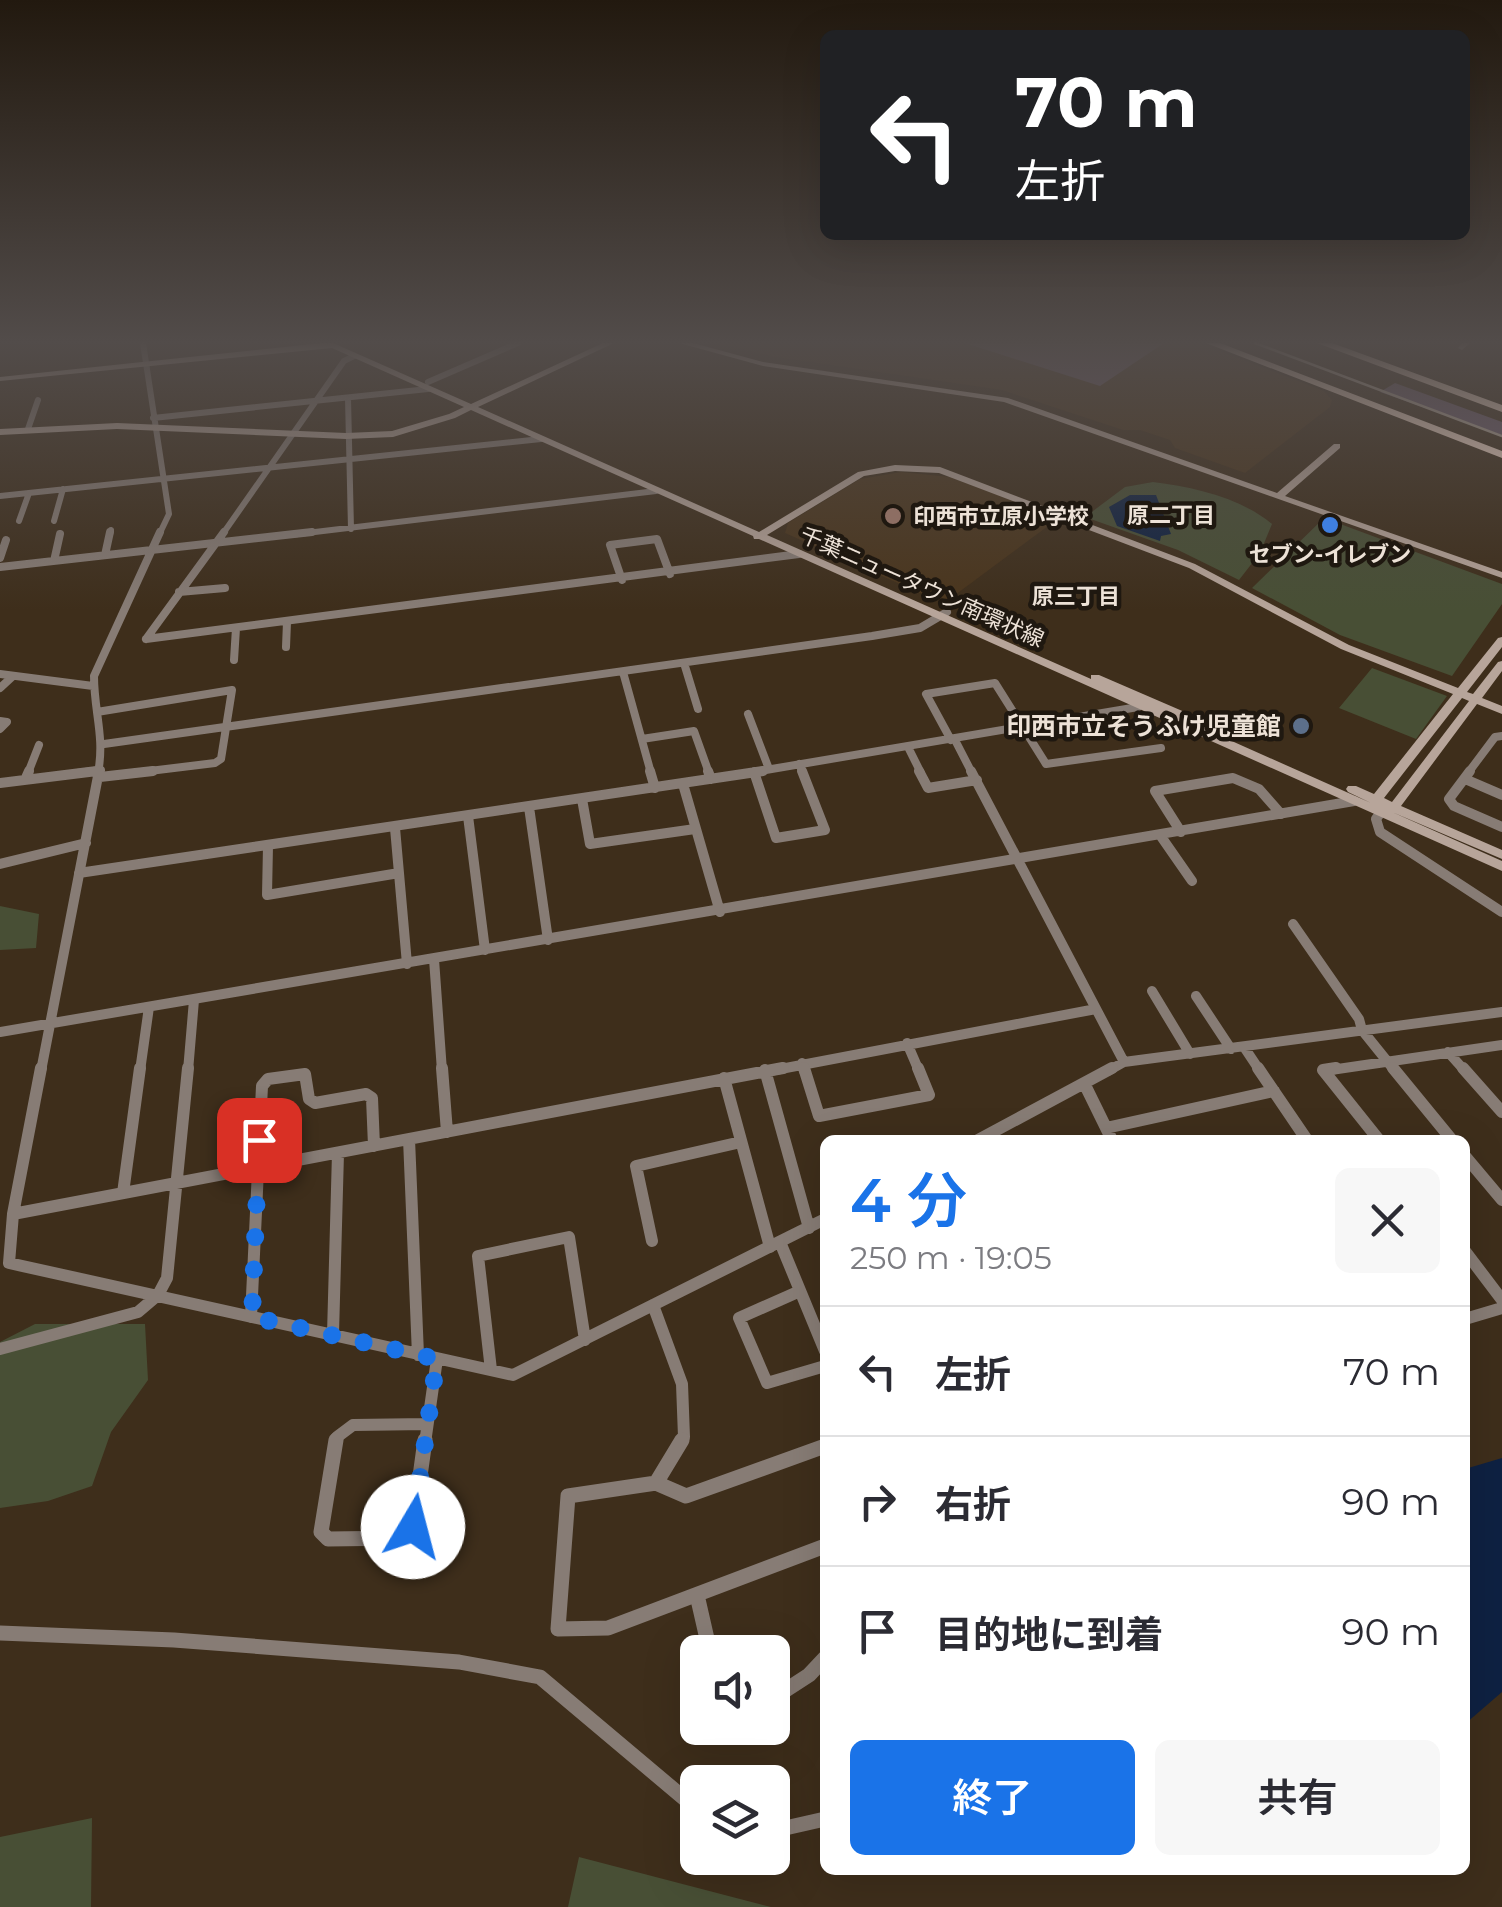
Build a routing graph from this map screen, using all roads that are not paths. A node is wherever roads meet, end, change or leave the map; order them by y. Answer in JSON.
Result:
{"nodes":[{"id":1,"x":155,"y":432,"type":"edge"},
{"id":2,"x":268,"y":432,"type":"edge"},
{"id":3,"x":346,"y":432,"type":"edge"},
{"id":4,"x":394,"y":432,"type":"edge"},
{"id":5,"x":528,"y":432,"type":"edge"},
{"id":6,"x":536,"y":432,"type":"edge"},
{"id":7,"x":1098,"y":432,"type":"edge"},
{"id":8,"x":1105,"y":432,"type":"edge"},
{"id":9,"x":1444,"y":432,"type":"edge"},
{"id":10,"x":1470,"y":432,"type":"edge"},
{"id":11,"x":293,"y":434,"type":"junction"},
{"id":12,"x":346,"y":436,"type":"junction"},
{"id":13,"x":541,"y":439,"type":"junction"},
{"id":14,"x":1502,"y":444,"type":"edge"},
{"id":15,"x":1337,"y":446,"type":"dead end"},
{"id":16,"x":1502,"y":454,"type":"edge"},
{"id":17,"x":346,"y":461,"type":"junction"},
{"id":18,"x":271,"y":468,"type":"junction"},
{"id":19,"x":163,"y":479,"type":"junction"},
{"id":20,"x":62,"y":489,"type":"junction"},
{"id":21,"x":656,"y":490,"type":"junction"},
{"id":22,"x":28,"y":493,"type":"junction"},
{"id":23,"x":1281,"y":494,"type":"junction"},
{"id":24,"x":0,"y":496,"type":"edge"},
{"id":25,"x":54,"y":520,"type":"dead end"},
{"id":26,"x":19,"y":521,"type":"dead end"},
{"id":27,"x":351,"y":528,"type":"junction"},
{"id":28,"x":111,"y":530,"type":"dead end"},
{"id":29,"x":60,"y":534,"type":"dead end"},
{"id":30,"x":762,"y":534,"type":"junction"},
{"id":31,"x":6,"y":540,"type":"dead end"},
{"id":32,"x":214,"y":544,"type":"junction"},
{"id":33,"x":154,"y":549,"type":"junction"},
{"id":34,"x":799,"y":554,"type":"junction"},
{"id":35,"x":105,"y":555,"type":"junction"},
{"id":36,"x":0,"y":558,"type":"edge"},
{"id":37,"x":54,"y":561,"type":"junction"},
{"id":38,"x":0,"y":567,"type":"edge"},
{"id":39,"x":1502,"y":572,"type":"edge"},
{"id":40,"x":670,"y":574,"type":"junction"},
{"id":41,"x":622,"y":580,"type":"junction"},
{"id":42,"x":224,"y":588,"type":"dead end"},
{"id":43,"x":179,"y":592,"type":"junction"},
{"id":44,"x":944,"y":614,"type":"junction"},
{"id":45,"x":287,"y":622,"type":"junction"},
{"id":46,"x":236,"y":628,"type":"junction"},
{"id":47,"x":1502,"y":640,"type":"edge"},
{"id":48,"x":286,"y":647,"type":"dead end"},
{"id":49,"x":234,"y":660,"type":"dead end"},
{"id":50,"x":684,"y":663,"type":"junction"},
{"id":51,"x":1502,"y":664,"type":"edge"},
{"id":52,"x":623,"y":672,"type":"junction"},
{"id":53,"x":0,"y":674,"type":"edge"},
{"id":54,"x":12,"y":676,"type":"junction"},
{"id":55,"x":93,"y":686,"type":"junction"},
{"id":56,"x":0,"y":688,"type":"edge"},
{"id":57,"x":1462,"y":694,"type":"junction"},
{"id":58,"x":1476,"y":700,"type":"junction"},
{"id":59,"x":1138,"y":706,"type":"junction"},
{"id":60,"x":698,"y":708,"type":"dead end"},
{"id":61,"x":1502,"y":710,"type":"edge"},
{"id":62,"x":97,"y":712,"type":"junction"},
{"id":63,"x":748,"y":714,"type":"dead end"},
{"id":64,"x":0,"y":721,"type":"edge"},
{"id":65,"x":228,"y":726,"type":"junction"},
{"id":66,"x":1024,"y":728,"type":"junction"},
{"id":67,"x":0,"y":729,"type":"edge"},
{"id":68,"x":1502,"y":736,"type":"edge"},
{"id":69,"x":642,"y":739,"type":"junction"},
{"id":70,"x":953,"y":740,"type":"junction"},
{"id":71,"x":104,"y":744,"type":"junction"},
{"id":72,"x":38,"y":745,"type":"dead end"},
{"id":73,"x":908,"y":747,"type":"junction"},
{"id":74,"x":1161,"y":748,"type":"dead end"},
{"id":75,"x":799,"y":764,"type":"junction"},
{"id":76,"x":769,"y":769,"type":"junction"},
{"id":77,"x":754,"y":772,"type":"junction"},
{"id":78,"x":100,"y":774,"type":"junction"},
{"id":79,"x":711,"y":779,"type":"junction"},
{"id":80,"x":1465,"y":779,"type":"junction"},
{"id":81,"x":25,"y":780,"type":"junction"},
{"id":82,"x":977,"y":780,"type":"junction"},
{"id":83,"x":0,"y":783,"type":"edge"},
{"id":84,"x":684,"y":784,"type":"junction"},
{"id":85,"x":656,"y":788,"type":"junction"},
{"id":86,"x":1502,"y":795,"type":"edge"},
{"id":87,"x":582,"y":798,"type":"junction"},
{"id":88,"x":1354,"y":801,"type":"junction"},
{"id":89,"x":1378,"y":806,"type":"junction"},
{"id":90,"x":530,"y":807,"type":"junction"},
{"id":91,"x":1394,"y":808,"type":"junction"},
{"id":92,"x":1281,"y":814,"type":"junction"},
{"id":93,"x":468,"y":816,"type":"junction"},
{"id":94,"x":1502,"y":827,"type":"edge"},
{"id":95,"x":396,"y":828,"type":"junction"},
{"id":96,"x":696,"y":829,"type":"junction"},
{"id":97,"x":1181,"y":832,"type":"junction"},
{"id":98,"x":1160,"y":836,"type":"junction"},
{"id":99,"x":86,"y":842,"type":"junction"},
{"id":100,"x":268,"y":846,"type":"junction"},
{"id":101,"x":1502,"y":855,"type":"edge"},
{"id":102,"x":1020,"y":860,"type":"junction"},
{"id":103,"x":0,"y":864,"type":"edge"},
{"id":104,"x":1502,"y":866,"type":"edge"},
{"id":105,"x":79,"y":873,"type":"junction"},
{"id":106,"x":399,"y":873,"type":"junction"},
{"id":107,"x":1192,"y":881,"type":"dead end"},
{"id":108,"x":720,"y":912,"type":"junction"},
{"id":109,"x":1502,"y":912,"type":"edge"},
{"id":110,"x":1293,"y":924,"type":"dead end"},
{"id":111,"x":548,"y":940,"type":"junction"},
{"id":112,"x":485,"y":950,"type":"junction"},
{"id":113,"x":434,"y":959,"type":"junction"},
{"id":114,"x":407,"y":964,"type":"junction"},
{"id":115,"x":1152,"y":991,"type":"dead end"},
{"id":116,"x":1196,"y":996,"type":"dead end"},
{"id":117,"x":194,"y":1000,"type":"junction"},
{"id":118,"x":149,"y":1007,"type":"junction"},
{"id":119,"x":1096,"y":1009,"type":"junction"},
{"id":120,"x":1502,"y":1012,"type":"edge"},
{"id":121,"x":51,"y":1024,"type":"junction"},
{"id":122,"x":1362,"y":1030,"type":"junction"},
{"id":123,"x":0,"y":1032,"type":"edge"},
{"id":124,"x":907,"y":1044,"type":"junction"},
{"id":125,"x":1502,"y":1045,"type":"edge"},
{"id":126,"x":1237,"y":1048,"type":"junction"},
{"id":127,"x":1448,"y":1052,"type":"junction"},
{"id":128,"x":1190,"y":1054,"type":"junction"},
{"id":129,"x":1386,"y":1061,"type":"junction"},
{"id":130,"x":1124,"y":1062,"type":"junction"},
{"id":131,"x":802,"y":1063,"type":"junction"},
{"id":132,"x":765,"y":1070,"type":"junction"},
{"id":133,"x":724,"y":1078,"type":"junction"},
{"id":134,"x":1084,"y":1084,"type":"junction"},
{"id":135,"x":1274,"y":1091,"type":"junction"},
{"id":136,"x":1500,"y":1108,"type":"edge"},
{"id":137,"x":1106,"y":1128,"type":"junction"},
{"id":138,"x":447,"y":1132,"type":"junction"},
{"id":139,"x":987,"y":1135,"type":"edge"},
{"id":140,"x":1110,"y":1135,"type":"edge"},
{"id":141,"x":1304,"y":1135,"type":"edge"},
{"id":142,"x":1375,"y":1135,"type":"edge"},
{"id":143,"x":1448,"y":1135,"type":"edge"},
{"id":144,"x":409,"y":1139,"type":"junction"},
{"id":145,"x":742,"y":1142,"type":"junction"},
{"id":146,"x":374,"y":1146,"type":"junction"},
{"id":147,"x":338,"y":1154,"type":"junction"},
{"id":148,"x":1470,"y":1164,"type":"edge"},
{"id":149,"x":258,"y":1168,"type":"junction"},
{"id":150,"x":179,"y":1182,"type":"junction"},
{"id":151,"x":123,"y":1193,"type":"junction"},
{"id":152,"x":1502,"y":1200,"type":"edge"},
{"id":153,"x":13,"y":1214,"type":"junction"},
{"id":154,"x":820,"y":1222,"type":"edge"},
{"id":155,"x":808,"y":1228,"type":"junction"},
{"id":156,"x":652,"y":1241,"type":"dead end"},
{"id":157,"x":775,"y":1244,"type":"junction"},
{"id":158,"x":1470,"y":1258,"type":"edge"},
{"id":159,"x":800,"y":1290,"type":"junction"},
{"id":160,"x":158,"y":1294,"type":"junction"},
{"id":161,"x":1502,"y":1300,"type":"edge"},
{"id":162,"x":654,"y":1305,"type":"junction"},
{"id":163,"x":1502,"y":1308,"type":"edge"},
{"id":164,"x":252,"y":1317,"type":"junction"},
{"id":165,"x":1470,"y":1318,"type":"edge"},
{"id":166,"x":333,"y":1334,"type":"junction"},
{"id":167,"x":820,"y":1339,"type":"edge"},
{"id":168,"x":585,"y":1340,"type":"junction"},
{"id":169,"x":0,"y":1349,"type":"edge"},
{"id":170,"x":418,"y":1355,"type":"junction"},
{"id":171,"x":437,"y":1359,"type":"junction"},
{"id":172,"x":820,"y":1367,"type":"edge"},
{"id":173,"x":490,"y":1370,"type":"junction"},
{"id":174,"x":427,"y":1424,"type":"junction"},
{"id":175,"x":820,"y":1448,"type":"edge"},
{"id":176,"x":656,"y":1483,"type":"junction"},
{"id":177,"x":820,"y":1548,"type":"edge"},
{"id":178,"x":697,"y":1595,"type":"junction"},
{"id":179,"x":0,"y":1633,"type":"edge"},
{"id":180,"x":706,"y":1635,"type":"edge"},
{"id":181,"x":820,"y":1664,"type":"edge"},
{"id":182,"x":790,"y":1687,"type":"edge"},
{"id":183,"x":680,"y":1795,"type":"edge"},
{"id":184,"x":820,"y":1820,"type":"edge"},
{"id":185,"x":790,"y":1827,"type":"edge"}],
"edges":[{"from":1,"to":19,"type":"street"},
{"from":2,"to":11,"type":"street"},
{"from":3,"to":12,"type":"street"},
{"from":4,"to":12,"type":"street"},
{"from":5,"to":13,"type":"main road","name":"千葉ニュータウン南環状線"},
{"from":6,"to":30,"type":"street","name":"千葉ニュータウン南環状線"},
{"from":7,"to":23,"type":"street"},
{"from":8,"to":23,"type":"street"},
{"from":9,"to":16,"type":"highway"},
{"from":10,"to":14,"type":"highway"},
{"from":11,"to":12,"type":"street"},
{"from":11,"to":18,"type":"street"},
{"from":12,"to":17,"type":"street"},
{"from":13,"to":17,"type":"street"},
{"from":13,"to":21,"type":"main road","name":"千葉ニュータウン南環状線"},
{"from":15,"to":23,"type":"street"},
{"from":17,"to":18,"type":"street"},
{"from":17,"to":27,"type":"street"},
{"from":18,"to":19,"type":"street"},
{"from":18,"to":32,"type":"street"},
{"from":19,"to":20,"type":"street"},
{"from":19,"to":33,"type":"street"},
{"from":20,"to":22,"type":"street"},
{"from":20,"to":25,"type":"street"},
{"from":21,"to":27,"type":"street"},
{"from":21,"to":30,"type":"main road","name":"千葉ニュータウン南環状線"},
{"from":22,"to":24,"type":"street"},
{"from":22,"to":26,"type":"street"},
{"from":23,"to":39,"type":"street"},
{"from":27,"to":32,"type":"street"},
{"from":28,"to":35,"type":"street"},
{"from":29,"to":37,"type":"street"},
{"from":30,"to":34,"type":"main road","name":"千葉ニュータウン南環状線"},
{"from":30,"to":44,"type":"street","name":"千葉ニュータウン南環状線"},
{"from":30,"to":57,"type":"street"},
{"from":31,"to":36,"type":"street"},
{"from":32,"to":33,"type":"street"},
{"from":32,"to":43,"type":"street"},
{"from":33,"to":35,"type":"street"},
{"from":33,"to":55,"type":"street"},
{"from":34,"to":40,"type":"street"},
{"from":34,"to":44,"type":"main road","name":"千葉ニュータウン南環状線"},
{"from":35,"to":37,"type":"street"},
{"from":37,"to":38,"type":"street"},
{"from":40,"to":41,"type":"street"},
{"from":40,"to":41,"type":"street"},
{"from":41,"to":45,"type":"street"},
{"from":42,"to":43,"type":"street"},
{"from":43,"to":46,"type":"street"},
{"from":44,"to":50,"type":"street"},
{"from":44,"to":59,"type":"main road","name":"千葉ニュータウン南環状線"},
{"from":44,"to":89,"type":"street","name":"千葉ニュータウン南環状線"},
{"from":45,"to":46,"type":"street"},
{"from":45,"to":48,"type":"street"},
{"from":46,"to":49,"type":"street"},
{"from":47,"to":57,"type":"street"},
{"from":50,"to":52,"type":"street"},
{"from":50,"to":60,"type":"street"},
{"from":51,"to":58,"type":"street"},
{"from":52,"to":65,"type":"street"},
{"from":52,"to":69,"type":"street"},
{"from":53,"to":54,"type":"street"},
{"from":54,"to":55,"type":"street"},
{"from":54,"to":56,"type":"street"},
{"from":55,"to":62,"type":"street"},
{"from":57,"to":58,"type":"street"},
{"from":57,"to":89,"type":"street"},
{"from":58,"to":61,"type":"street"},
{"from":58,"to":91,"type":"street"},
{"from":59,"to":66,"type":"street"},
{"from":59,"to":88,"type":"main road","name":"千葉ニュータウン南環状線"},
{"from":62,"to":65,"type":"street"},
{"from":62,"to":71,"type":"street"},
{"from":63,"to":76,"type":"street"},
{"from":64,"to":67,"type":"street"},
{"from":65,"to":71,"type":"street"},
{"from":65,"to":78,"type":"street"},
{"from":66,"to":70,"type":"street"},
{"from":66,"to":70,"type":"street"},
{"from":66,"to":74,"type":"street"},
{"from":68,"to":80,"type":"street"},
{"from":69,"to":79,"type":"street"},
{"from":69,"to":85,"type":"street"},
{"from":70,"to":73,"type":"street"},
{"from":70,"to":82,"type":"street"},
{"from":71,"to":78,"type":"street"},
{"from":72,"to":81,"type":"street"},
{"from":73,"to":75,"type":"street"},
{"from":73,"to":82,"type":"street"},
{"from":75,"to":76,"type":"street"},
{"from":75,"to":77,"type":"street"},
{"from":76,"to":77,"type":"street"},
{"from":77,"to":79,"type":"street"},
{"from":78,"to":81,"type":"street"},
{"from":78,"to":99,"type":"street"},
{"from":79,"to":84,"type":"street"},
{"from":80,"to":86,"type":"street"},
{"from":80,"to":94,"type":"street"},
{"from":81,"to":83,"type":"street"},
{"from":82,"to":102,"type":"street"},
{"from":84,"to":85,"type":"street"},
{"from":84,"to":96,"type":"street"},
{"from":85,"to":87,"type":"street"},
{"from":87,"to":90,"type":"street"},
{"from":87,"to":96,"type":"street"},
{"from":88,"to":89,"type":"main road","name":"千葉ニュータウン南環状線"},
{"from":88,"to":92,"type":"street"},
{"from":89,"to":91,"type":"street"},
{"from":89,"to":104,"type":"main road","name":"千葉ニュータウン南環状線"},
{"from":89,"to":109,"type":"street"},
{"from":90,"to":93,"type":"street"},
{"from":90,"to":111,"type":"street"},
{"from":91,"to":101,"type":"street"},
{"from":92,"to":97,"type":"street"},
{"from":92,"to":97,"type":"street"},
{"from":93,"to":95,"type":"street"},
{"from":93,"to":112,"type":"street"},
{"from":95,"to":100,"type":"street"},
{"from":95,"to":106,"type":"street"},
{"from":96,"to":108,"type":"street"},
{"from":97,"to":98,"type":"street"},
{"from":98,"to":102,"type":"street"},
{"from":98,"to":107,"type":"street"},
{"from":99,"to":103,"type":"street"},
{"from":99,"to":105,"type":"street"},
{"from":100,"to":105,"type":"street"},
{"from":100,"to":106,"type":"street"},
{"from":102,"to":108,"type":"street"},
{"from":102,"to":119,"type":"street"},
{"from":105,"to":121,"type":"street"},
{"from":106,"to":114,"type":"street"},
{"from":108,"to":111,"type":"street"},
{"from":110,"to":122,"type":"street"},
{"from":111,"to":112,"type":"street"},
{"from":112,"to":113,"type":"street"},
{"from":113,"to":114,"type":"street"},
{"from":113,"to":138,"type":"street"},
{"from":114,"to":117,"type":"street"},
{"from":115,"to":128,"type":"street"},
{"from":116,"to":126,"type":"street"},
{"from":117,"to":118,"type":"street"},
{"from":117,"to":150,"type":"street"},
{"from":118,"to":121,"type":"street"},
{"from":118,"to":151,"type":"street"},
{"from":119,"to":124,"type":"street"},
{"from":119,"to":130,"type":"street"},
{"from":120,"to":122,"type":"street"},
{"from":121,"to":123,"type":"street"},
{"from":121,"to":153,"type":"street"},
{"from":122,"to":126,"type":"street"},
{"from":122,"to":129,"type":"street"},
{"from":124,"to":131,"type":"street"},
{"from":124,"to":131,"type":"street"},
{"from":125,"to":127,"type":"street"},
{"from":126,"to":128,"type":"street"},
{"from":126,"to":135,"type":"street"},
{"from":127,"to":129,"type":"street"},
{"from":127,"to":136,"type":"street"},
{"from":128,"to":130,"type":"street"},
{"from":129,"to":142,"type":"street"},
{"from":129,"to":143,"type":"street"},
{"from":130,"to":134,"type":"street"},
{"from":131,"to":132,"type":"street"},
{"from":132,"to":133,"type":"street"},
{"from":132,"to":155,"type":"street"},
{"from":133,"to":138,"type":"street"},
{"from":133,"to":145,"type":"street"},
{"from":134,"to":137,"type":"street"},
{"from":134,"to":139,"type":"street"},
{"from":135,"to":137,"type":"street"},
{"from":135,"to":141,"type":"street"},
{"from":137,"to":140,"type":"street"},
{"from":138,"to":144,"type":"street"},
{"from":144,"to":146,"type":"street"},
{"from":144,"to":170,"type":"street"},
{"from":145,"to":156,"type":"street"},
{"from":145,"to":157,"type":"street"},
{"from":146,"to":147,"type":"street"},
{"from":146,"to":149,"type":"street"},
{"from":147,"to":149,"type":"street"},
{"from":147,"to":166,"type":"street"},
{"from":148,"to":152,"type":"street"},
{"from":149,"to":150,"type":"street"},
{"from":149,"to":164,"type":"street"},
{"from":150,"to":151,"type":"street"},
{"from":150,"to":160,"type":"street"},
{"from":151,"to":153,"type":"street"},
{"from":153,"to":160,"type":"street"},
{"from":154,"to":155,"type":"street"},
{"from":155,"to":157,"type":"street"},
{"from":157,"to":159,"type":"street"},
{"from":157,"to":162,"type":"street"},
{"from":158,"to":161,"type":"street"},
{"from":159,"to":167,"type":"street"},
{"from":159,"to":172,"type":"street"},
{"from":160,"to":164,"type":"street"},
{"from":160,"to":169,"type":"street"},
{"from":162,"to":168,"type":"street"},
{"from":162,"to":176,"type":"street"},
{"from":163,"to":165,"type":"street"},
{"from":164,"to":166,"type":"street"},
{"from":166,"to":170,"type":"street"},
{"from":168,"to":173,"type":"street"},
{"from":168,"to":173,"type":"street"},
{"from":170,"to":171,"type":"street"},
{"from":171,"to":173,"type":"street"},
{"from":171,"to":174,"type":"street"},
{"from":174,"to":174,"type":"street"},
{"from":175,"to":176,"type":"street"},
{"from":176,"to":178,"type":"street"},
{"from":177,"to":178,"type":"street"},
{"from":178,"to":180,"type":"street"},
{"from":179,"to":183,"type":"street"},
{"from":181,"to":182,"type":"street"},
{"from":184,"to":185,"type":"street"}]}
